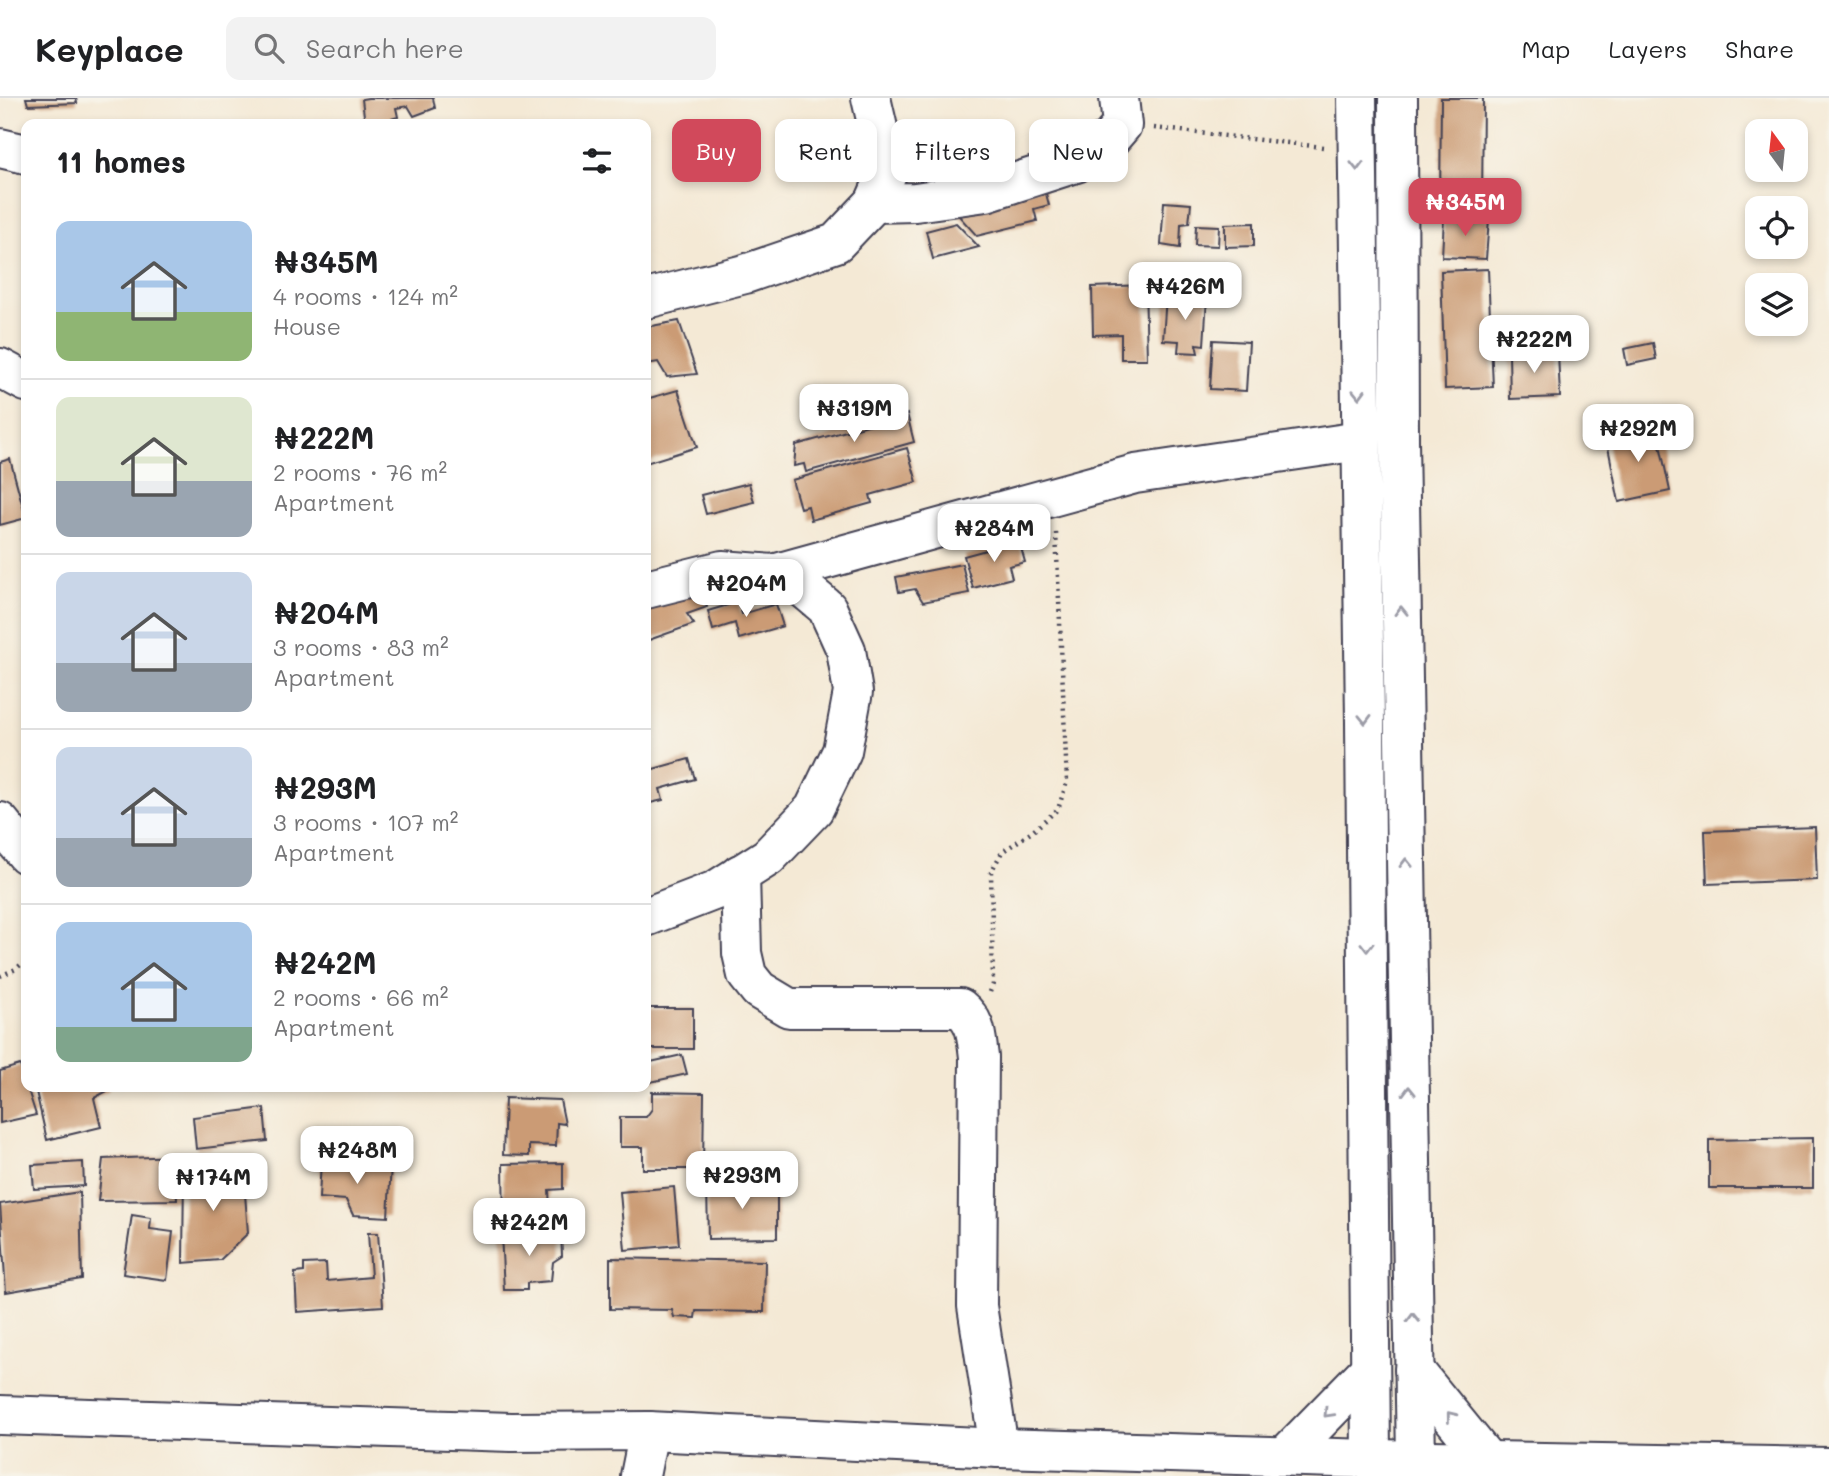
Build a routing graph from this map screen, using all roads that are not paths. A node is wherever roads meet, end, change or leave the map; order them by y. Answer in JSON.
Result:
{"nodes":[{"id":1,"x":871,"y":98,"type":"edge"},
{"id":2,"x":1357,"y":98,"type":"edge"},
{"id":3,"x":1398,"y":98,"type":"edge"},
{"id":4,"x":1121,"y":111,"type":"edge"},
{"id":5,"x":0,"y":148,"type":"edge"},
{"id":6,"x":21,"y":152,"type":"edge"},
{"id":7,"x":874,"y":204,"type":"junction"},
{"id":8,"x":651,"y":298,"type":"edge"},
{"id":9,"x":0,"y":368,"type":"edge"},
{"id":10,"x":21,"y":379,"type":"edge"},
{"id":11,"x":1360,"y":441,"type":"junction"},
{"id":12,"x":773,"y":574,"type":"junction"},
{"id":13,"x":651,"y":588,"type":"edge"},
{"id":14,"x":1402,"y":666,"type":"junction"},
{"id":15,"x":1364,"y":669,"type":"junction"},
{"id":16,"x":0,"y":822,"type":"edge"},
{"id":17,"x":21,"y":848,"type":"edge"},
{"id":18,"x":740,"y":874,"type":"junction"},
{"id":19,"x":651,"y":915,"type":"edge"},
{"id":20,"x":1370,"y":1369,"type":"junction"},
{"id":21,"x":1414,"y":1370,"type":"junction"},
{"id":22,"x":0,"y":1415,"type":"edge"},
{"id":23,"x":649,"y":1431,"type":"junction"},
{"id":24,"x":999,"y":1448,"type":"junction"},
{"id":25,"x":1285,"y":1456,"type":"junction"},
{"id":26,"x":1488,"y":1461,"type":"junction"},
{"id":27,"x":1829,"y":1467,"type":"edge"},
{"id":28,"x":1374,"y":1468,"type":"edge"},
{"id":29,"x":1415,"y":1468,"type":"edge"},
{"id":30,"x":640,"y":1476,"type":"edge"}],
"edges":[{"from":1,"to":7,"type":"street"},
{"from":2,"to":11,"type":"street","one_way":true},
{"from":14,"to":3,"type":"street","one_way":true},
{"from":4,"to":7,"type":"street"},
{"from":5,"to":6,"type":"street"},
{"from":7,"to":8,"type":"street"},
{"from":9,"to":10,"type":"street"},
{"from":11,"to":12,"type":"street"},
{"from":11,"to":15,"type":"street"},
{"from":12,"to":13,"type":"street"},
{"from":12,"to":18,"type":"street"},
{"from":14,"to":15,"type":"street"},
{"from":21,"to":14,"type":"street","one_way":true},
{"from":15,"to":20,"type":"street","one_way":true},
{"from":16,"to":17,"type":"street"},
{"from":18,"to":19,"type":"street"},
{"from":18,"to":24,"type":"street"},
{"from":20,"to":25,"type":"street","one_way":true},
{"from":20,"to":28,"type":"street"},
{"from":26,"to":21,"type":"street","one_way":true},
{"from":21,"to":29,"type":"street"},
{"from":22,"to":23,"type":"street"},
{"from":23,"to":24,"type":"street"},
{"from":23,"to":30,"type":"street"},
{"from":24,"to":25,"type":"street"},
{"from":25,"to":28,"type":"street"},
{"from":26,"to":27,"type":"street"},
{"from":26,"to":29,"type":"street"},
{"from":28,"to":29,"type":"street"}]}
